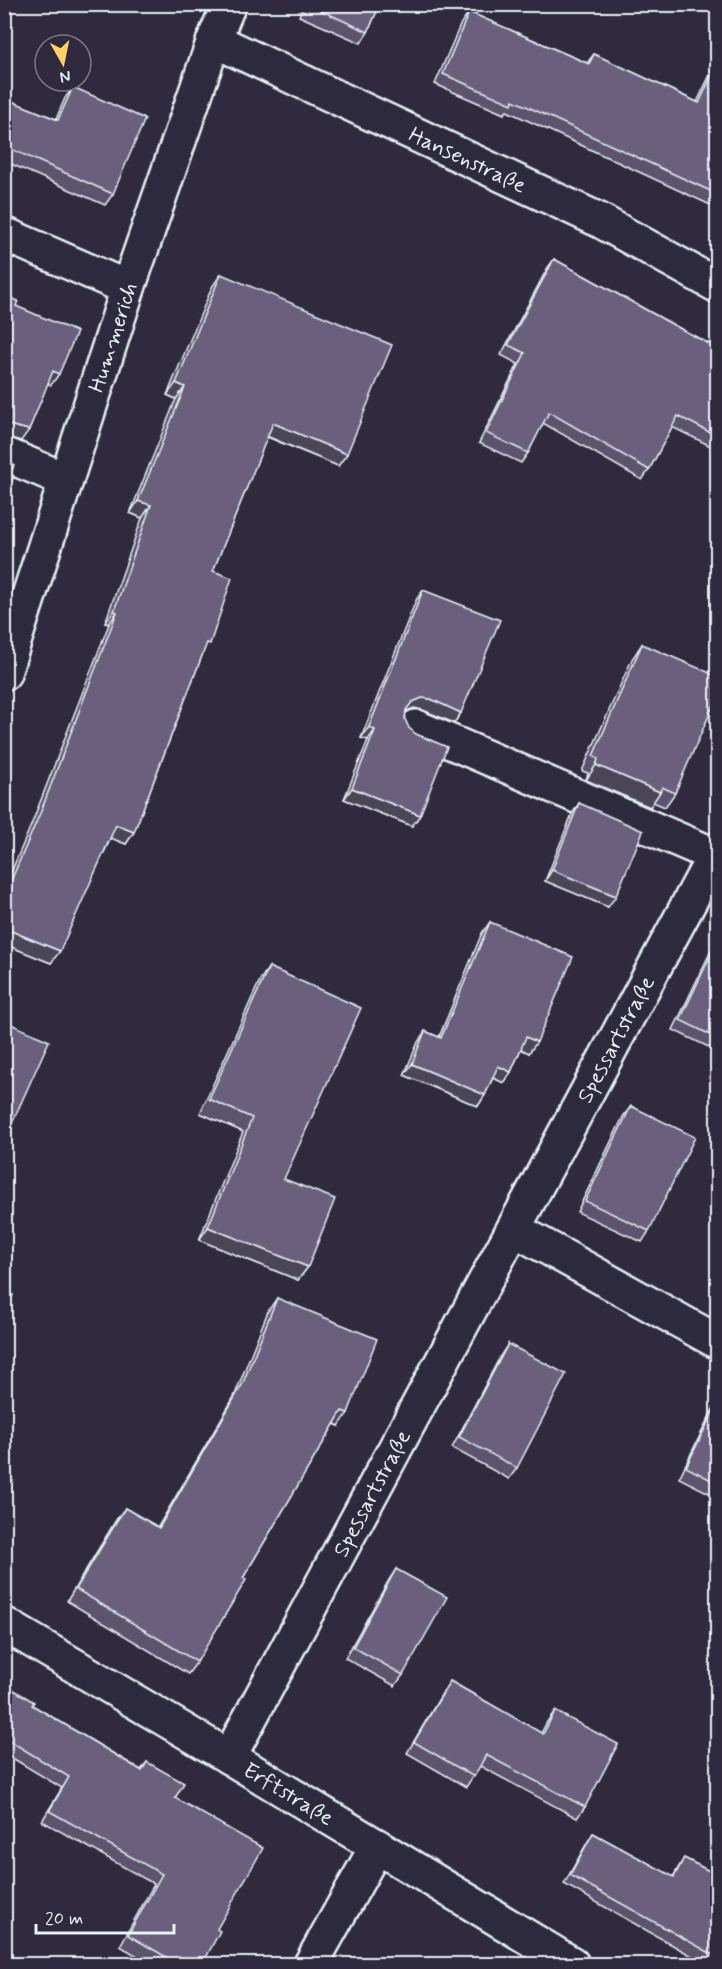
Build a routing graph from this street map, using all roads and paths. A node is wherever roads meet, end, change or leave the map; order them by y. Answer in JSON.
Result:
{"nodes":[{"id":1,"x":229,"y":4,"type":"edge"},
{"id":2,"x":214,"y":40,"type":"junction"},
{"id":3,"x":4,"y":234,"type":"edge"},
{"id":4,"x":717,"y":286,"type":"edge"},
{"id":5,"x":128,"y":288,"type":"junction"},
{"id":6,"x":4,"y":453,"type":"edge"},
{"id":7,"x":66,"y":480,"type":"junction"},
{"id":8,"x":4,"y":673,"type":"edge"},
{"id":9,"x":416,"y":727,"type":"dead end"},
{"id":10,"x":716,"y":852,"type":"edge"},
{"id":11,"x":514,"y":1228,"type":"junction"},
{"id":12,"x":717,"y":1342,"type":"edge"},
{"id":13,"x":4,"y":1624,"type":"edge"},
{"id":14,"x":229,"y":1757,"type":"junction"},
{"id":15,"x":377,"y":1846,"type":"junction"},
{"id":16,"x":311,"y":1965,"type":"edge"},
{"id":17,"x":572,"y":1965,"type":"edge"}],
"edges":[{"from":1,"to":2,"type":"street","name":"Hummerich"},
{"from":2,"to":4,"type":"street","name":"Hansenstraße"},
{"from":2,"to":5,"type":"street","name":"Hummerich"},
{"from":3,"to":5,"type":"street"},
{"from":5,"to":7,"type":"street","name":"Hummerich"},
{"from":6,"to":7,"type":"street"},
{"from":7,"to":8,"type":"street","name":"Hummerich"},
{"from":9,"to":10,"type":"street"},
{"from":10,"to":11,"type":"street","name":"Spessartstraße"},
{"from":11,"to":12,"type":"street"},
{"from":11,"to":14,"type":"street","name":"Spessartstraße"},
{"from":13,"to":14,"type":"street","name":"Erftstraße"},
{"from":14,"to":15,"type":"street","name":"Erftstraße"},
{"from":15,"to":16,"type":"street"},
{"from":15,"to":17,"type":"street","name":"Erftstraße"}]}
